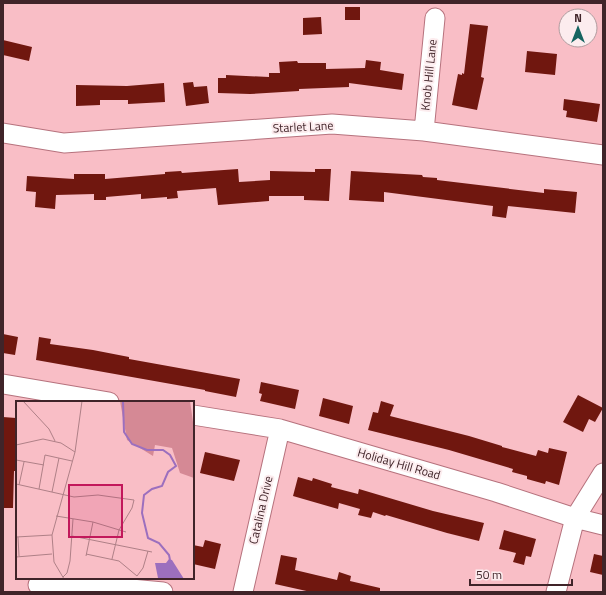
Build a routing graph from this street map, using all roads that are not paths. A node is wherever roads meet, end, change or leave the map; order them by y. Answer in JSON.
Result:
{"nodes":[{"id":1,"x":435,"y":18,"type":"dead end"},
{"id":2,"x":424,"y":132,"type":"junction"},
{"id":3,"x":3,"y":133,"type":"edge"},
{"id":4,"x":603,"y":155,"type":"edge"},
{"id":5,"x":3,"y":384,"type":"edge"},
{"id":6,"x":55,"y":398,"type":"edge"},
{"id":7,"x":96,"y":401,"type":"edge"},
{"id":8,"x":194,"y":415,"type":"edge"},
{"id":9,"x":280,"y":429,"type":"junction"},
{"id":10,"x":603,"y":473,"type":"edge"},
{"id":11,"x":575,"y":518,"type":"junction"},
{"id":12,"x":603,"y":525,"type":"edge"},
{"id":13,"x":38,"y":585,"type":"edge"},
{"id":14,"x":163,"y":592,"type":"edge"},
{"id":15,"x":243,"y":592,"type":"edge"},
{"id":16,"x":556,"y":592,"type":"edge"}],
"edges":[{"from":1,"to":2,"type":"street","name":"Knob Hill Lane"},
{"from":2,"to":3,"type":"street","name":"Starlet Lane"},
{"from":2,"to":4,"type":"street","name":"Starlet Lane"},
{"from":5,"to":6,"type":"street"},
{"from":6,"to":7,"type":"street"},
{"from":8,"to":9,"type":"street","name":"Holiday Hill Road"},
{"from":9,"to":11,"type":"street","name":"Holiday Hill Road"},
{"from":9,"to":15,"type":"street","name":"Catalina Drive"},
{"from":10,"to":11,"type":"street"},
{"from":11,"to":12,"type":"street","name":"Holiday Hill Road"},
{"from":11,"to":16,"type":"street"},
{"from":13,"to":14,"type":"street"}]}
